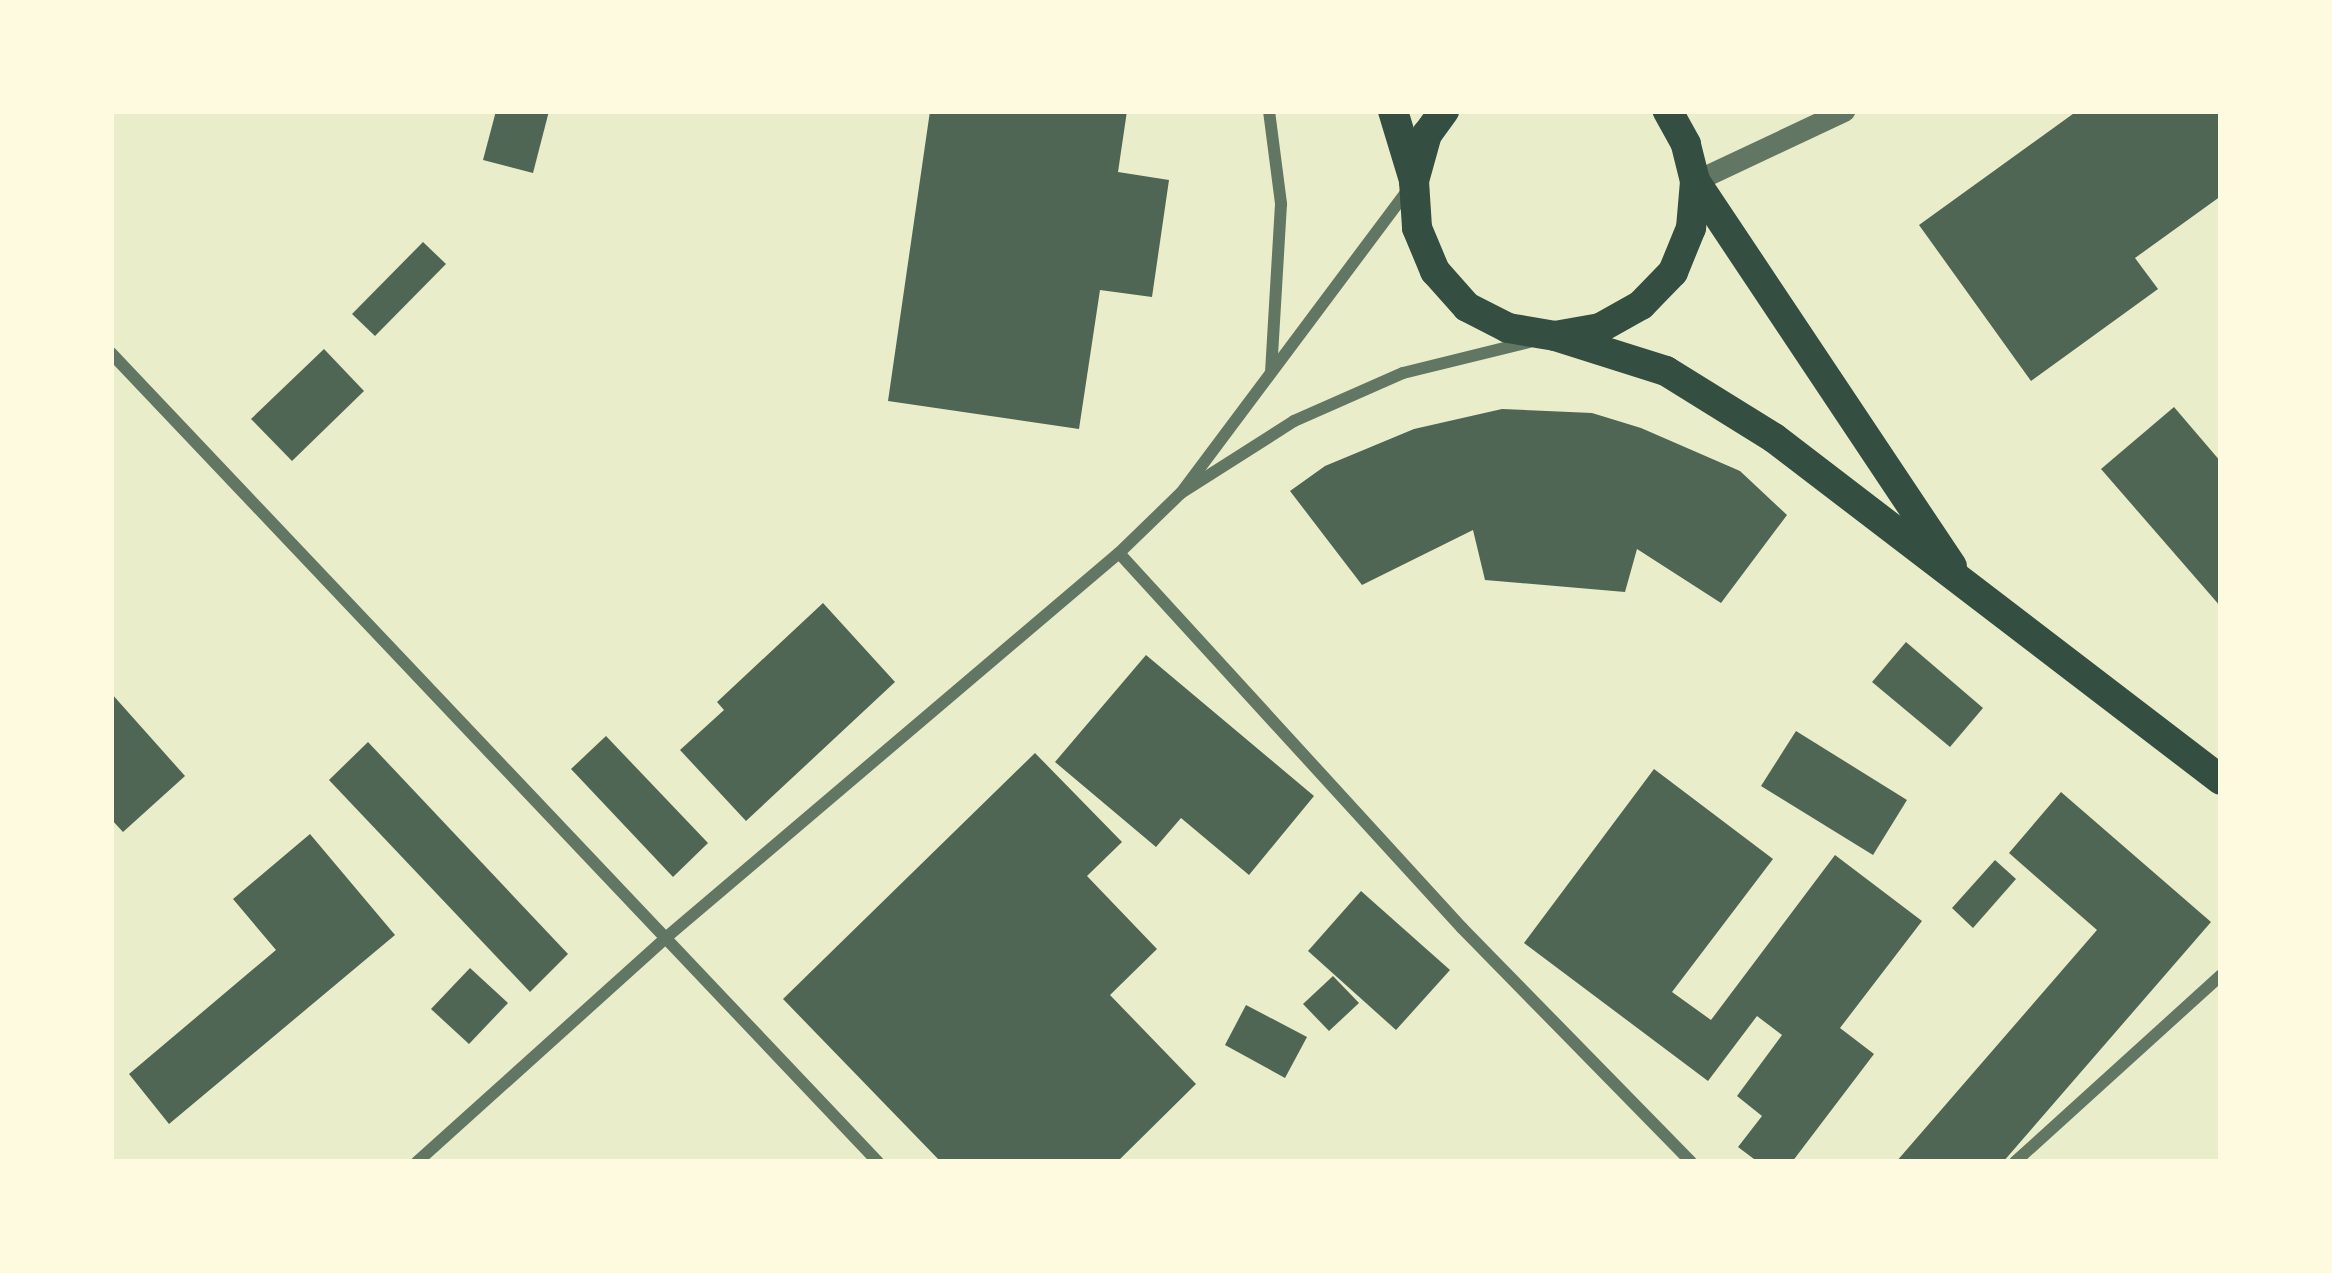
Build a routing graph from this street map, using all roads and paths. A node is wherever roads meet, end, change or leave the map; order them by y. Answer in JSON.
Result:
{"nodes":[{"id":1,"x":1269,"y":111,"type":"edge"},
{"id":2,"x":1393,"y":111,"type":"edge"},
{"id":3,"x":1444,"y":111,"type":"edge"},
{"id":4,"x":1668,"y":111,"type":"edge"},
{"id":5,"x":1844,"y":111,"type":"edge"},
{"id":6,"x":1414,"y":181,"type":"junction"},
{"id":7,"x":1695,"y":181,"type":"junction"},
{"id":8,"x":1555,"y":336,"type":"junction"},
{"id":9,"x":111,"y":352,"type":"edge"},
{"id":10,"x":1271,"y":372,"type":"junction"},
{"id":11,"x":1181,"y":493,"type":"junction"},
{"id":12,"x":1119,"y":553,"type":"junction"},
{"id":13,"x":1968,"y":591,"type":"junction"},
{"id":14,"x":2221,"y":780,"type":"edge"},
{"id":15,"x":669,"y":935,"type":"junction"},
{"id":16,"x":2221,"y":975,"type":"edge"},
{"id":17,"x":417,"y":1162,"type":"edge"},
{"id":18,"x":878,"y":1162,"type":"edge"},
{"id":19,"x":1691,"y":1162,"type":"edge"},
{"id":20,"x":2015,"y":1162,"type":"edge"}],
"edges":[{"from":1,"to":10,"type":"street"},
{"from":2,"to":6,"type":"main road"},
{"from":3,"to":6,"type":"main road"},
{"from":4,"to":7,"type":"main road"},
{"from":5,"to":7,"type":"street"},
{"from":6,"to":8,"type":"main road"},
{"from":6,"to":10,"type":"street"},
{"from":7,"to":8,"type":"main road"},
{"from":7,"to":13,"type":"main road"},
{"from":8,"to":11,"type":"street"},
{"from":8,"to":13,"type":"main road"},
{"from":9,"to":15,"type":"street"},
{"from":10,"to":11,"type":"street"},
{"from":11,"to":12,"type":"street"},
{"from":12,"to":15,"type":"street"},
{"from":12,"to":19,"type":"street"},
{"from":13,"to":14,"type":"main road"},
{"from":15,"to":17,"type":"street"},
{"from":15,"to":18,"type":"street"},
{"from":16,"to":20,"type":"street"}]}
